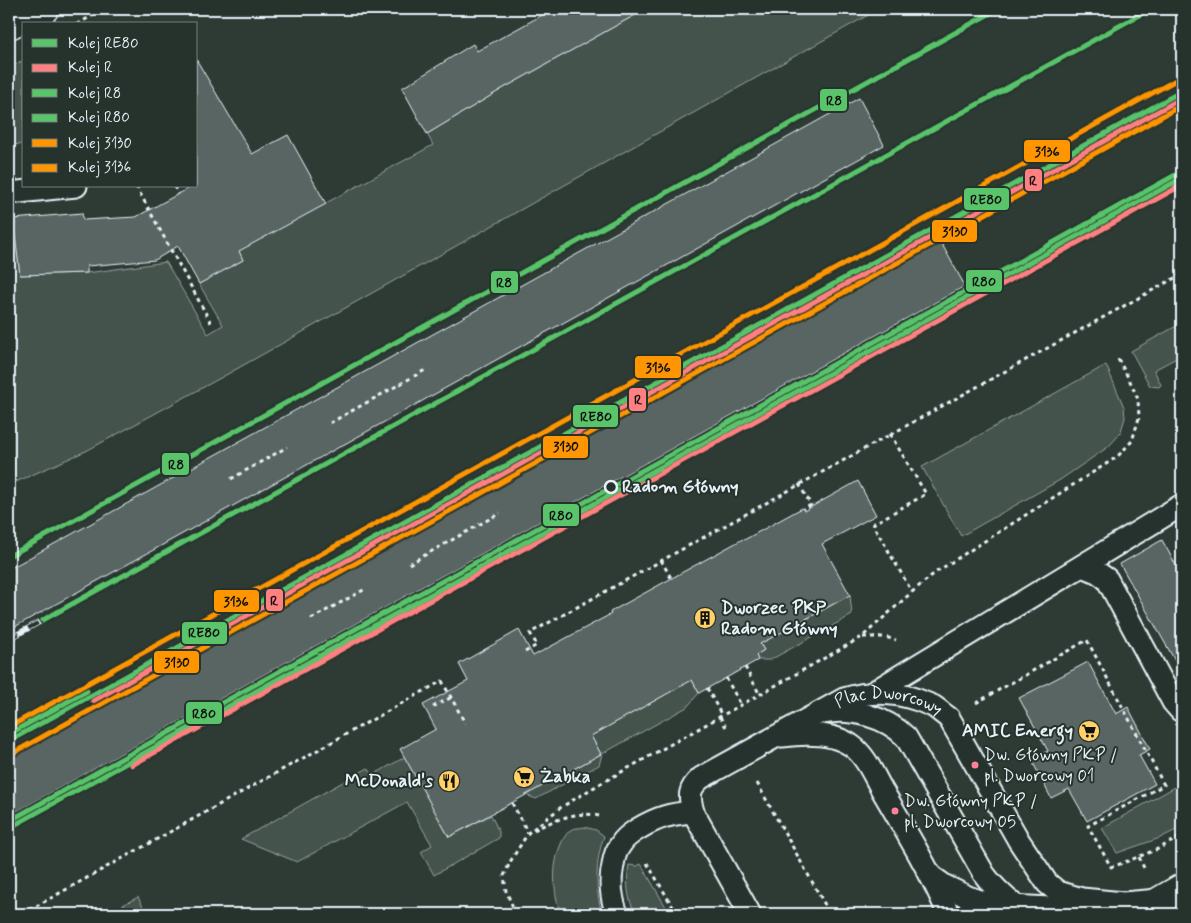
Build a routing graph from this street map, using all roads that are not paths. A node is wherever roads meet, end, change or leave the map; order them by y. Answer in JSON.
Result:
{"nodes":[{"id":1,"x":44,"y":9,"type":"edge"},
{"id":2,"x":9,"y":25,"type":"edge"},
{"id":3,"x":57,"y":188,"type":"edge"},
{"id":4,"x":9,"y":193,"type":"edge"},
{"id":5,"x":1181,"y":509,"type":"edge"},
{"id":6,"x":1082,"y":566,"type":"junction"},
{"id":7,"x":872,"y":693,"type":"junction"},
{"id":8,"x":1182,"y":711,"type":"edge"},
{"id":9,"x":819,"y":714,"type":"junction"},
{"id":10,"x":775,"y":737,"type":"junction"},
{"id":11,"x":693,"y":812,"type":"junction"},
{"id":12,"x":975,"y":858,"type":"junction"},
{"id":13,"x":931,"y":876,"type":"junction"},
{"id":14,"x":1172,"y":894,"type":"edge"},
{"id":15,"x":966,"y":906,"type":"edge"},
{"id":16,"x":1017,"y":906,"type":"junction"},
{"id":17,"x":1130,"y":909,"type":"edge"},
{"id":18,"x":617,"y":914,"type":"edge"},
{"id":19,"x":750,"y":914,"type":"edge"},
{"id":20,"x":948,"y":914,"type":"edge"}],
"edges":[{"from":1,"to":2,"type":"street"},
{"from":3,"to":4,"type":"lane"},
{"from":5,"to":6,"type":"lane"},
{"from":6,"to":7,"type":"lane"},
{"from":6,"to":8,"type":"lane"},
{"from":7,"to":9,"type":"lane","name":"Plac Dworcowy"},
{"from":7,"to":17,"type":"lane","name":"Plac Dworcowy"},
{"from":9,"to":10,"type":"lane","name":"Plac Dworcowy"},
{"from":9,"to":12,"type":"lane","name":"Plac Dworcowy"},
{"from":10,"to":11,"type":"lane","name":"Plac Dworcowy"},
{"from":10,"to":13,"type":"lane","name":"Plac Dworcowy"},
{"from":11,"to":18,"type":"lane"},
{"from":11,"to":19,"type":"lane","name":"Plac Dworcowy"},
{"from":12,"to":15,"type":"lane"},
{"from":12,"to":16,"type":"lane","name":"Plac Dworcowy"},
{"from":13,"to":15,"type":"lane","name":"Plac Dworcowy"},
{"from":13,"to":20,"type":"lane","name":"Plac Dworcowy"},
{"from":14,"to":17,"type":"street"},
{"from":15,"to":16,"type":"lane","name":"Plac Dworcowy"},
{"from":16,"to":17,"type":"lane"}]}
